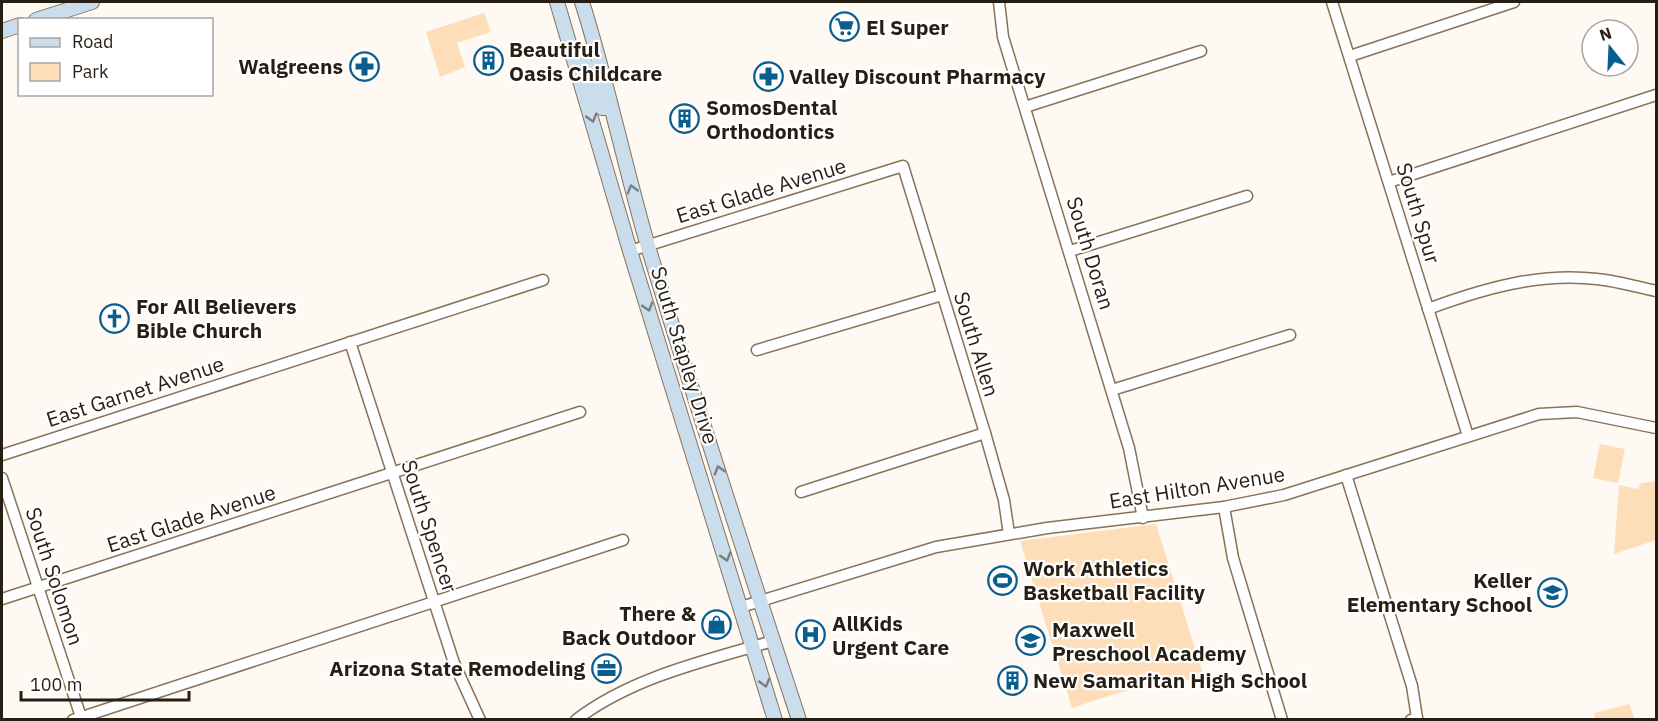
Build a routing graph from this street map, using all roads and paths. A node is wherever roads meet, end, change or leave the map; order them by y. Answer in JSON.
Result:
{"nodes":[{"id":1,"x":92,"y":2,"type":"edge"},
{"id":2,"x":557,"y":2,"type":"edge"},
{"id":3,"x":582,"y":2,"type":"edge"},
{"id":4,"x":999,"y":2,"type":"edge"},
{"id":5,"x":1332,"y":2,"type":"edge"},
{"id":6,"x":1514,"y":2,"type":"edge"},
{"id":7,"x":42,"y":18,"type":"edge"},
{"id":8,"x":18,"y":26,"type":"edge"},
{"id":9,"x":2,"y":31,"type":"edge"},
{"id":10,"x":1202,"y":51,"type":"dead end"},
{"id":11,"x":573,"y":54,"type":"junction"},
{"id":12,"x":1350,"y":56,"type":"junction"},
{"id":13,"x":1656,"y":95,"type":"edge"},
{"id":14,"x":1025,"y":107,"type":"junction"},
{"id":15,"x":610,"y":108,"type":"junction"},
{"id":16,"x":903,"y":166,"type":"joint"},
{"id":17,"x":1389,"y":182,"type":"junction"},
{"id":18,"x":1247,"y":196,"type":"dead end"},
{"id":19,"x":648,"y":246,"type":"junction"},
{"id":20,"x":630,"y":251,"type":"junction"},
{"id":21,"x":1070,"y":251,"type":"junction"},
{"id":22,"x":543,"y":280,"type":"dead end"},
{"id":23,"x":1656,"y":291,"type":"edge"},
{"id":24,"x":942,"y":295,"type":"junction"},
{"id":25,"x":1428,"y":309,"type":"junction"},
{"id":26,"x":1290,"y":335,"type":"dead end"},
{"id":27,"x":350,"y":342,"type":"junction"},
{"id":28,"x":757,"y":350,"type":"dead end"},
{"id":29,"x":1112,"y":390,"type":"junction"},
{"id":30,"x":580,"y":412,"type":"dead end"},
{"id":31,"x":1656,"y":428,"type":"edge"},
{"id":32,"x":985,"y":433,"type":"junction"},
{"id":33,"x":1468,"y":436,"type":"junction"},
{"id":34,"x":2,"y":455,"type":"edge"},
{"id":35,"x":392,"y":472,"type":"junction"},
{"id":36,"x":1346,"y":476,"type":"junction"},
{"id":37,"x":2,"y":478,"type":"edge"},
{"id":38,"x":801,"y":492,"type":"dead end"},
{"id":39,"x":1224,"y":507,"type":"junction"},
{"id":40,"x":1143,"y":518,"type":"junction"},
{"id":41,"x":1009,"y":534,"type":"junction"},
{"id":42,"x":623,"y":540,"type":"dead end"},
{"id":43,"x":38,"y":588,"type":"junction"},
{"id":44,"x":2,"y":599,"type":"edge"},
{"id":45,"x":761,"y":601,"type":"junction"},
{"id":46,"x":435,"y":602,"type":"junction"},
{"id":47,"x":741,"y":607,"type":"junction"},
{"id":48,"x":773,"y":641,"type":"junction"},
{"id":49,"x":754,"y":647,"type":"junction"},
{"id":50,"x":79,"y":719,"type":"edge"},
{"id":51,"x":776,"y":719,"type":"edge"},
{"id":52,"x":1414,"y":719,"type":"edge"},
{"id":53,"x":480,"y":720,"type":"edge"},
{"id":54,"x":576,"y":720,"type":"edge"},
{"id":55,"x":799,"y":720,"type":"edge"},
{"id":56,"x":1282,"y":720,"type":"edge"}],
"edges":[{"from":1,"to":7,"type":"main road"},
{"from":2,"to":11,"type":"main road","name":"South Stapley Drive"},
{"from":3,"to":15,"type":"main road","name":"South Stapley Drive"},
{"from":4,"to":14,"type":"street","name":"South Doran"},
{"from":5,"to":12,"type":"street","name":"South Spur"},
{"from":6,"to":12,"type":"street"},
{"from":8,"to":9,"type":"main road"},
{"from":10,"to":14,"type":"street"},
{"from":11,"to":15,"type":"main road"},
{"from":11,"to":20,"type":"main road","name":"South Stapley Drive","one_way":true},
{"from":12,"to":17,"type":"street","name":"South Spur"},
{"from":13,"to":17,"type":"street"},
{"from":14,"to":21,"type":"street","name":"South Doran"},
{"from":19,"to":15,"type":"main road","name":"South Stapley Drive","one_way":true},
{"from":16,"to":19,"type":"street","name":"East Glade Avenue"},
{"from":16,"to":24,"type":"street","name":"South Allen"},
{"from":17,"to":25,"type":"street","name":"South Spur"},
{"from":18,"to":21,"type":"street"},
{"from":19,"to":20,"type":"street","name":"East Glade Avenue"},
{"from":45,"to":19,"type":"main road","name":"South Stapley Drive","one_way":true},
{"from":20,"to":47,"type":"main road","name":"South Stapley Drive","one_way":true},
{"from":21,"to":29,"type":"street","name":"South Doran"},
{"from":22,"to":27,"type":"street","name":"East Garnet Avenue"},
{"from":23,"to":25,"type":"street"},
{"from":24,"to":28,"type":"street"},
{"from":24,"to":32,"type":"street","name":"South Allen"},
{"from":25,"to":33,"type":"street","name":"South Spur"},
{"from":26,"to":29,"type":"street"},
{"from":27,"to":34,"type":"street","name":"East Garnet Avenue"},
{"from":27,"to":35,"type":"street","name":"South Spencer"},
{"from":29,"to":40,"type":"street","name":"South Doran"},
{"from":30,"to":35,"type":"street","name":"East Glade Avenue"},
{"from":31,"to":33,"type":"street","name":"East Hilton Avenue"},
{"from":32,"to":38,"type":"street"},
{"from":32,"to":41,"type":"street","name":"South Allen"},
{"from":33,"to":36,"type":"street","name":"East Hilton Avenue"},
{"from":35,"to":43,"type":"street","name":"East Glade Avenue"},
{"from":35,"to":46,"type":"street","name":"South Spencer"},
{"from":36,"to":39,"type":"street","name":"East Hilton Avenue"},
{"from":36,"to":52,"type":"street"},
{"from":37,"to":43,"type":"street","name":"South Solomon"},
{"from":39,"to":40,"type":"street","name":"East Hilton Avenue"},
{"from":39,"to":56,"type":"street"},
{"from":40,"to":41,"type":"street","name":"East Hilton Avenue"},
{"from":41,"to":45,"type":"street","name":"East Hilton Avenue"},
{"from":42,"to":46,"type":"street"},
{"from":43,"to":44,"type":"street","name":"East Glade Avenue"},
{"from":43,"to":50,"type":"street","name":"South Solomon"},
{"from":45,"to":47,"type":"street","name":"East Hilton Avenue"},
{"from":45,"to":48,"type":"main road","name":"South Stapley Drive"},
{"from":46,"to":50,"type":"street"},
{"from":46,"to":53,"type":"street","name":"South Spencer"},
{"from":47,"to":49,"type":"main road","name":"South Stapley Drive"},
{"from":48,"to":49,"type":"street"},
{"from":48,"to":55,"type":"main road","name":"South Stapley Drive"},
{"from":49,"to":51,"type":"main road","name":"South Stapley Drive","one_way":true},
{"from":49,"to":54,"type":"street"}]}
